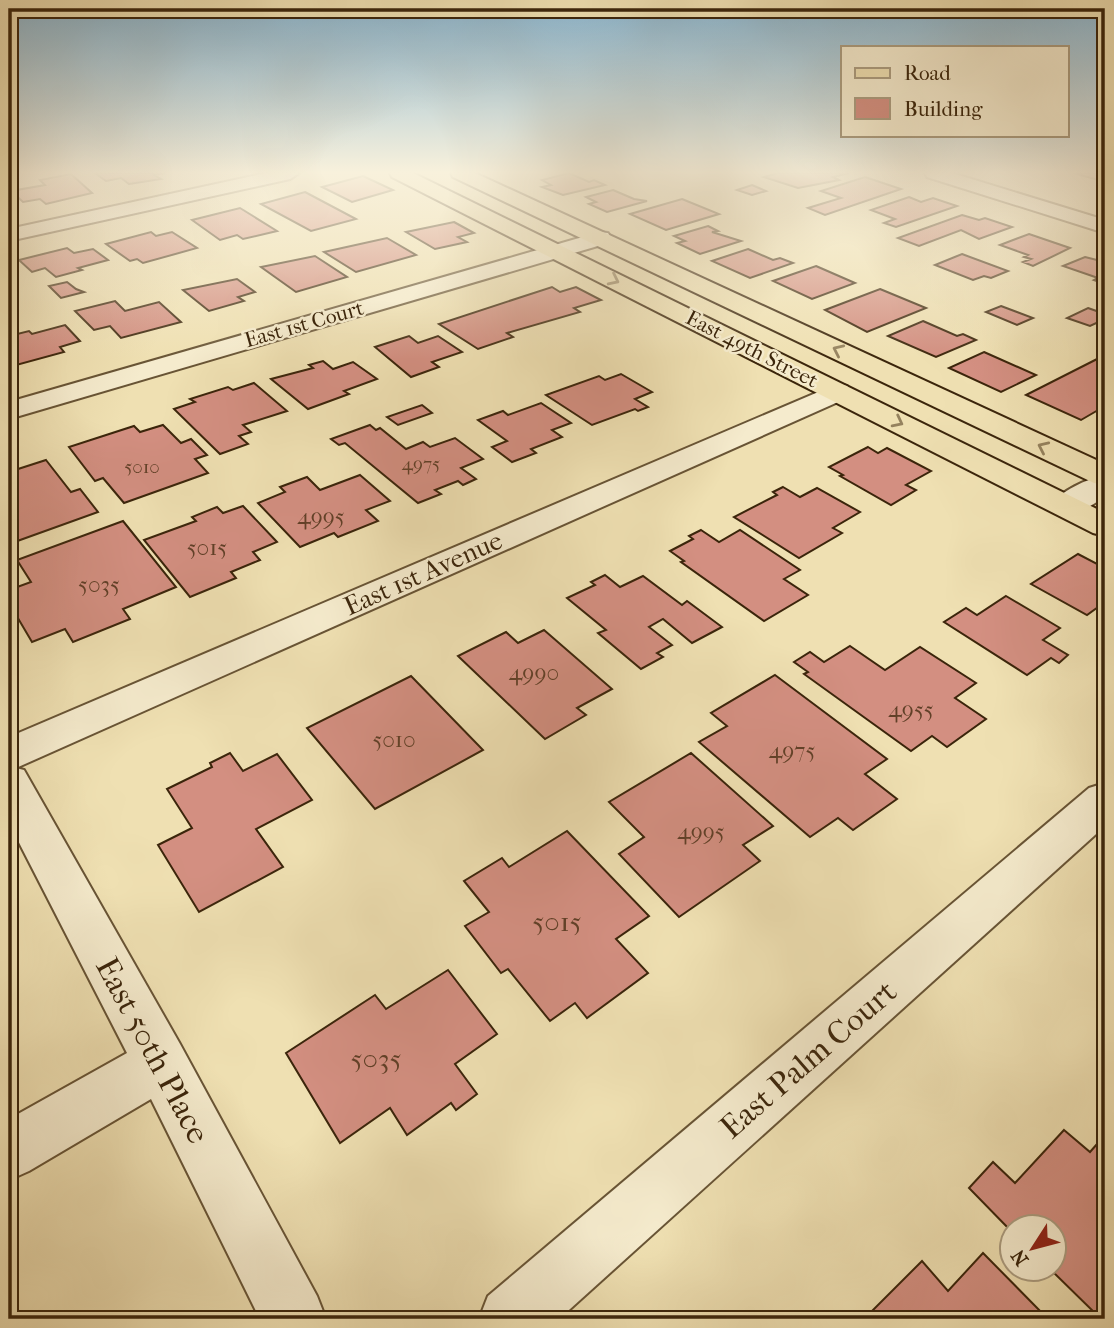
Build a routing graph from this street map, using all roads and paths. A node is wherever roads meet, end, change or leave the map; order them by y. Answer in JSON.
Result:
{"nodes":[{"id":1,"x":523,"y":235,"type":"edge"},
{"id":2,"x":593,"y":235,"type":"edge"},
{"id":3,"x":600,"y":238,"type":"junction"},
{"id":4,"x":555,"y":251,"type":"junction"},
{"id":5,"x":837,"y":391,"type":"junction"},
{"id":6,"x":9,"y":411,"type":"edge"},
{"id":7,"x":1105,"y":476,"type":"edge"},
{"id":8,"x":1105,"y":484,"type":"edge"},
{"id":9,"x":1066,"y":506,"type":"junction"},
{"id":10,"x":1105,"y":526,"type":"edge"},
{"id":11,"x":9,"y":754,"type":"edge"},
{"id":12,"x":9,"y":782,"type":"edge"},
{"id":13,"x":1105,"y":800,"type":"edge"},
{"id":14,"x":161,"y":1063,"type":"junction"},
{"id":15,"x":9,"y":1151,"type":"edge"},
{"id":16,"x":294,"y":1319,"type":"edge"},
{"id":17,"x":511,"y":1319,"type":"edge"}],
"edges":[{"from":1,"to":4,"type":"main road","name":"East 49th Street"},
{"from":2,"to":3,"type":"main road","name":"East 49th Street"},
{"from":3,"to":4,"type":"street","name":"East 1st Court"},
{"from":7,"to":3,"type":"main road","name":"East 49th Street","one_way":true},
{"from":4,"to":5,"type":"main road","name":"East 49th Street","one_way":true},
{"from":4,"to":6,"type":"street","name":"East 1st Court"},
{"from":5,"to":9,"type":"main road","name":"East 49th Street","one_way":true},
{"from":5,"to":11,"type":"street","name":"East 1st Avenue"},
{"from":8,"to":9,"type":"street"},
{"from":9,"to":10,"type":"main road","name":"East 49th Street"},
{"from":12,"to":14,"type":"street","name":"East 50th Place"},
{"from":13,"to":17,"type":"street","name":"East Palm Court"},
{"from":14,"to":15,"type":"street"},
{"from":14,"to":16,"type":"street","name":"East 50th Place"}]}
